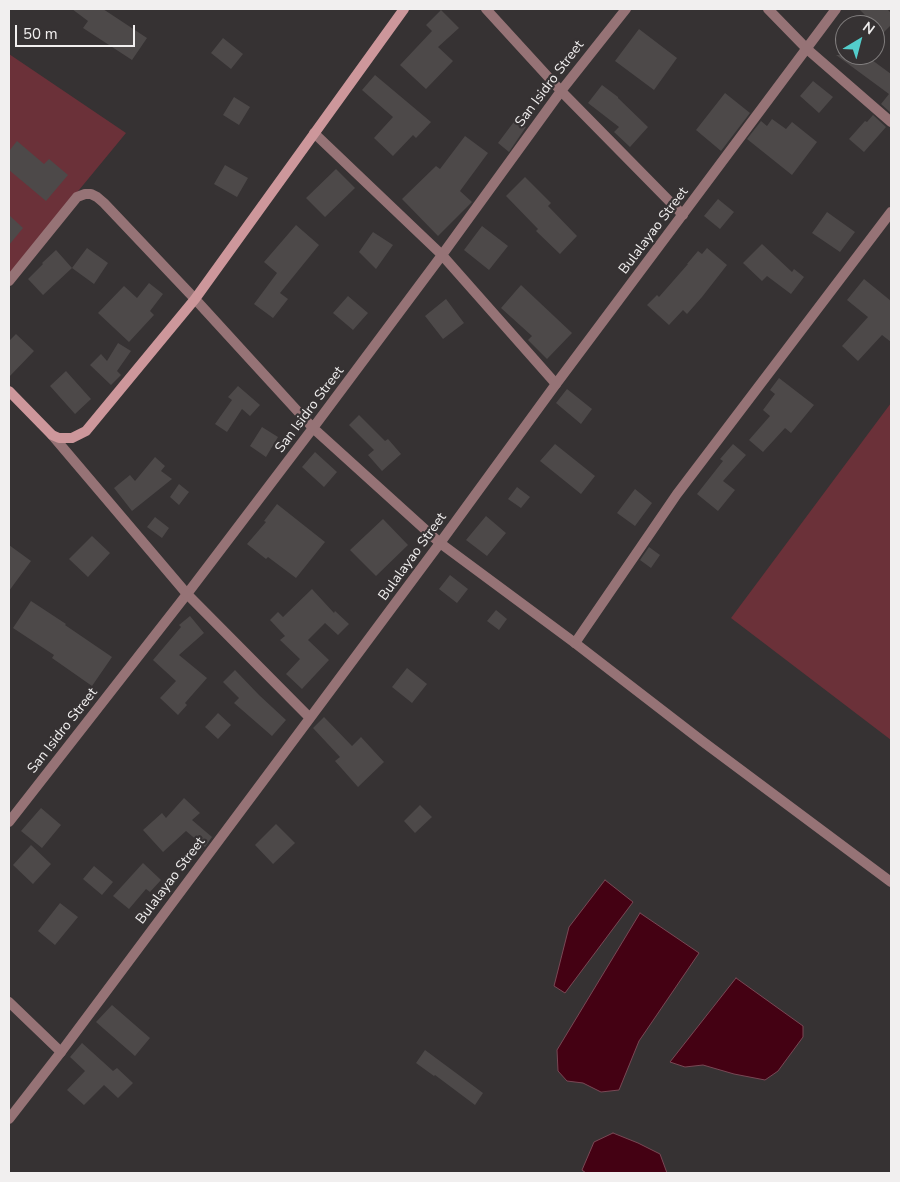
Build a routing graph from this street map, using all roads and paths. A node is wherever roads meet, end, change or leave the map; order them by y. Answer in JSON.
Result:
{"nodes":[{"id":1,"x":404,"y":9,"type":"edge"},
{"id":2,"x":486,"y":9,"type":"edge"},
{"id":3,"x":626,"y":9,"type":"edge"},
{"id":4,"x":768,"y":9,"type":"edge"},
{"id":5,"x":836,"y":9,"type":"edge"},
{"id":6,"x":807,"y":49,"type":"junction"},
{"id":7,"x":561,"y":91,"type":"junction"},
{"id":8,"x":891,"y":122,"type":"edge"},
{"id":9,"x":314,"y":133,"type":"junction"},
{"id":10,"x":891,"y":212,"type":"edge"},
{"id":11,"x":683,"y":214,"type":"junction"},
{"id":12,"x":442,"y":255,"type":"junction"},
{"id":13,"x":9,"y":281,"type":"edge"},
{"id":14,"x":195,"y":299,"type":"junction"},
{"id":15,"x":556,"y":384,"type":"junction"},
{"id":16,"x":9,"y":391,"type":"edge"},
{"id":17,"x":313,"y":428,"type":"junction"},
{"id":18,"x":52,"y":435,"type":"junction"},
{"id":19,"x":440,"y":543,"type":"junction"},
{"id":20,"x":187,"y":594,"type":"junction"},
{"id":21,"x":575,"y":643,"type":"junction"},
{"id":22,"x":310,"y":718,"type":"junction"},
{"id":23,"x":9,"y":822,"type":"edge"},
{"id":24,"x":891,"y":882,"type":"edge"},
{"id":25,"x":9,"y":1002,"type":"edge"},
{"id":26,"x":61,"y":1052,"type":"junction"},
{"id":27,"x":9,"y":1119,"type":"edge"}],
"edges":[{"from":1,"to":9,"type":"main road"},
{"from":2,"to":7,"type":"street"},
{"from":3,"to":7,"type":"street","name":"San Isidro Street"},
{"from":4,"to":6,"type":"street"},
{"from":5,"to":6,"type":"street","name":"Bulalayao Street"},
{"from":6,"to":8,"type":"street"},
{"from":6,"to":11,"type":"street","name":"Bulalayao Street"},
{"from":7,"to":11,"type":"street"},
{"from":7,"to":12,"type":"street","name":"San Isidro Street"},
{"from":9,"to":12,"type":"street"},
{"from":9,"to":14,"type":"main road"},
{"from":10,"to":21,"type":"street"},
{"from":11,"to":15,"type":"street","name":"Bulalayao Street"},
{"from":12,"to":15,"type":"street"},
{"from":12,"to":17,"type":"street","name":"San Isidro Street"},
{"from":13,"to":14,"type":"street"},
{"from":14,"to":17,"type":"street"},
{"from":14,"to":18,"type":"main road"},
{"from":15,"to":19,"type":"street","name":"Bulalayao Street"},
{"from":16,"to":18,"type":"main road"},
{"from":17,"to":19,"type":"street"},
{"from":17,"to":20,"type":"street","name":"San Isidro Street"},
{"from":18,"to":20,"type":"street"},
{"from":19,"to":21,"type":"street"},
{"from":19,"to":22,"type":"street","name":"Bulalayao Street"},
{"from":20,"to":22,"type":"street"},
{"from":20,"to":23,"type":"street","name":"San Isidro Street"},
{"from":21,"to":24,"type":"street"},
{"from":22,"to":26,"type":"street","name":"Bulalayao Street"},
{"from":25,"to":26,"type":"street"},
{"from":26,"to":27,"type":"street","name":"Bulalayao Street"}]}
